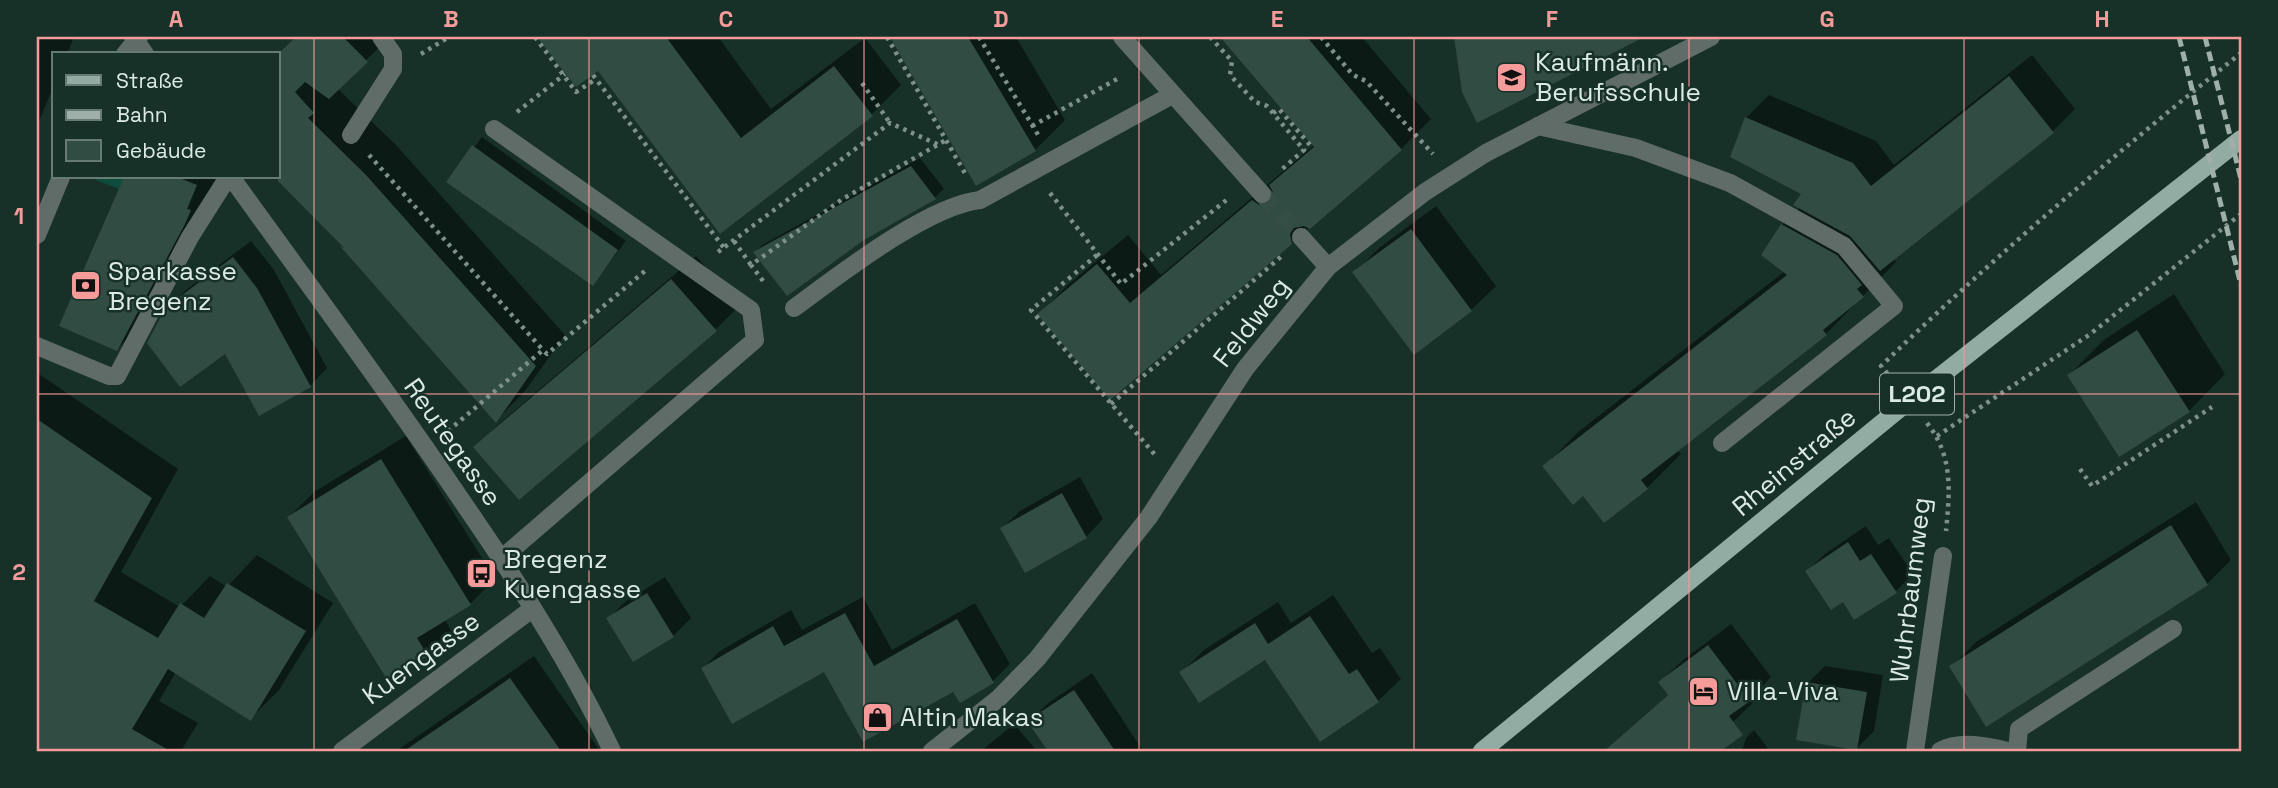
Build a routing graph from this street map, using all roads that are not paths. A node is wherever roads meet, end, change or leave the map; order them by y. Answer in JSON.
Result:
{"nodes":[{"id":1,"x":381,"y":37,"type":"edge"},
{"id":2,"x":1122,"y":37,"type":"edge"},
{"id":3,"x":1711,"y":37,"type":"edge"},
{"id":4,"x":1171,"y":95,"type":"junction"},
{"id":5,"x":1538,"y":126,"type":"junction"},
{"id":6,"x":494,"y":130,"type":"road end"},
{"id":7,"x":351,"y":135,"type":"road end"},
{"id":8,"x":2241,"y":139,"type":"edge"},
{"id":9,"x":61,"y":178,"type":"edge"},
{"id":10,"x":228,"y":178,"type":"edge"},
{"id":11,"x":230,"y":178,"type":"edge"},
{"id":12,"x":1257,"y":188,"type":"tunnel mouth"},
{"id":13,"x":37,"y":235,"type":"edge"},
{"id":14,"x":1301,"y":238,"type":"tunnel mouth"},
{"id":15,"x":1328,"y":267,"type":"junction"},
{"id":16,"x":794,"y":308,"type":"road end"},
{"id":17,"x":37,"y":346,"type":"edge"},
{"id":18,"x":1722,"y":443,"type":"dead end"},
{"id":19,"x":1943,"y":556,"type":"road end"},
{"id":20,"x":502,"y":558,"type":"junction"},
{"id":21,"x":533,"y":609,"type":"junction"},
{"id":22,"x":2173,"y":629,"type":"dead end"},
{"id":23,"x":342,"y":751,"type":"edge"},
{"id":24,"x":612,"y":751,"type":"edge"},
{"id":25,"x":932,"y":751,"type":"edge"},
{"id":26,"x":1482,"y":751,"type":"edge"},
{"id":27,"x":1915,"y":751,"type":"edge"},
{"id":28,"x":1940,"y":751,"type":"edge"},
{"id":29,"x":2008,"y":751,"type":"edge"},
{"id":30,"x":2017,"y":751,"type":"edge"}],
"edges":[{"from":1,"to":7,"type":"street"},
{"from":2,"to":4,"type":"street"},
{"from":3,"to":5,"type":"street","name":"Feldweg"},
{"from":4,"to":12,"type":"street"},
{"from":4,"to":16,"type":"street"},
{"from":5,"to":15,"type":"street","name":"Feldweg"},
{"from":5,"to":18,"type":"street"},
{"from":6,"to":20,"type":"street"},
{"from":8,"to":26,"type":"main road","name":"Rheinstraße","number":"L202"},
{"from":9,"to":13,"type":"street"},
{"from":10,"to":17,"type":"street"},
{"from":11,"to":20,"type":"street","name":"Reutegasse"},
{"from":14,"to":15,"type":"street"},
{"from":15,"to":25,"type":"street","name":"Feldweg"},
{"from":19,"to":27,"type":"street","name":"Wuhrbaumweg"},
{"from":20,"to":21,"type":"street","name":"Reutegasse"},
{"from":21,"to":23,"type":"street","name":"Kuengasse"},
{"from":21,"to":24,"type":"street","name":"Reutegasse"},
{"from":22,"to":30,"type":"street"},
{"from":28,"to":29,"type":"street"}]}
